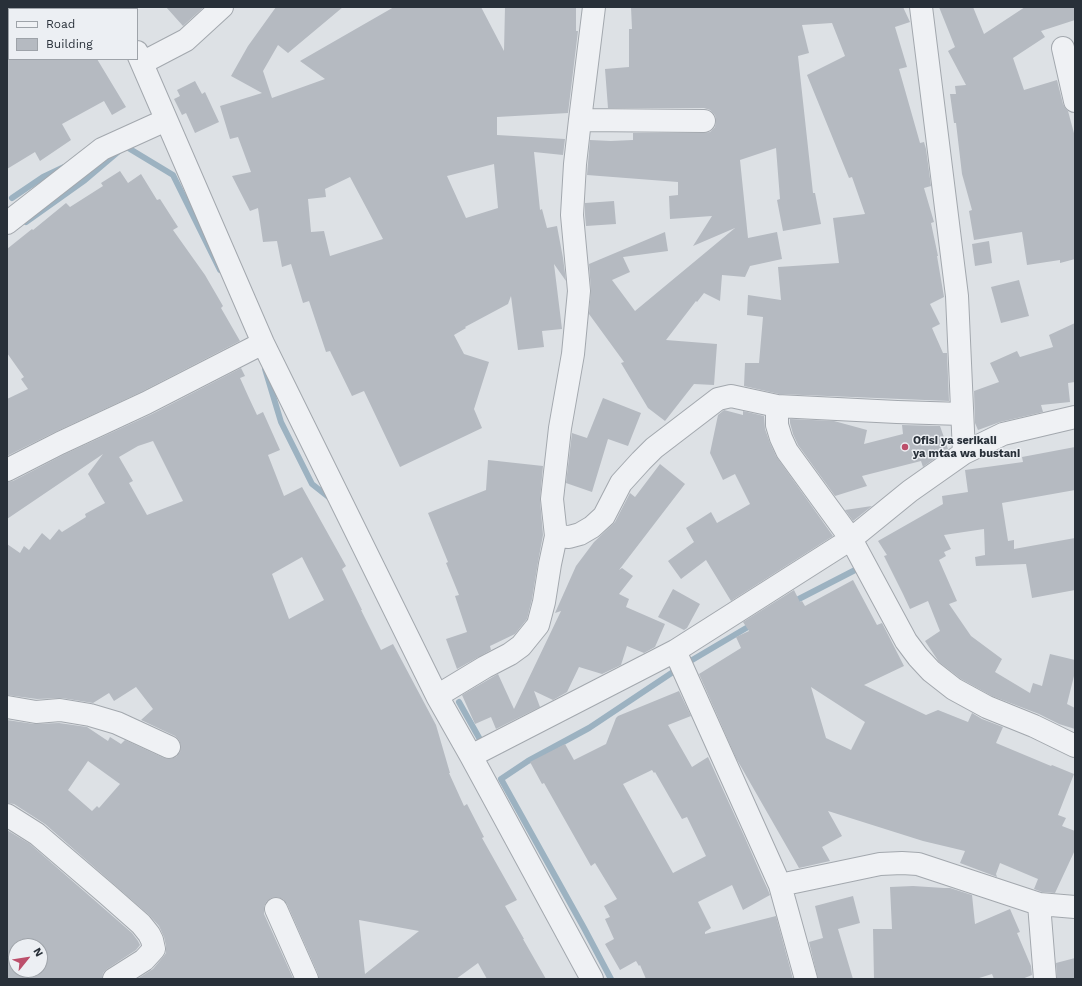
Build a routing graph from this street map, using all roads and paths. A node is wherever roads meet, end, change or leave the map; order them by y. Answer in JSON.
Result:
{"nodes":[{"id":1,"x":222,"y":7,"type":"edge"},
{"id":2,"x":594,"y":7,"type":"edge"},
{"id":3,"x":921,"y":7,"type":"edge"},
{"id":4,"x":1063,"y":48,"type":"dead end"},
{"id":5,"x":139,"y":57,"type":"edge"},
{"id":6,"x":1075,"y":101,"type":"edge"},
{"id":7,"x":166,"y":120,"type":"junction"},
{"id":8,"x":580,"y":120,"type":"junction"},
{"id":9,"x":704,"y":121,"type":"dead end"},
{"id":10,"x":7,"y":223,"type":"edge"},
{"id":11,"x":263,"y":344,"type":"junction"},
{"id":12,"x":777,"y":406,"type":"junction"},
{"id":13,"x":962,"y":414,"type":"junction"},
{"id":14,"x":1075,"y":418,"type":"edge"},
{"id":15,"x":964,"y":453,"type":"junction"},
{"id":16,"x":7,"y":470,"type":"edge"},
{"id":17,"x":556,"y":536,"type":"junction"},
{"id":18,"x":851,"y":539,"type":"junction"},
{"id":19,"x":675,"y":651,"type":"junction"},
{"id":20,"x":437,"y":696,"type":"junction"},
{"id":21,"x":7,"y":707,"type":"edge"},
{"id":22,"x":1075,"y":746,"type":"edge"},
{"id":23,"x":169,"y":747,"type":"dead end"},
{"id":24,"x":471,"y":756,"type":"junction"},
{"id":25,"x":7,"y":815,"type":"edge"},
{"id":26,"x":780,"y":885,"type":"junction"},
{"id":27,"x":1039,"y":904,"type":"junction"},
{"id":28,"x":1075,"y":907,"type":"edge"},
{"id":29,"x":276,"y":909,"type":"dead end"},
{"id":30,"x":114,"y":979,"type":"edge"},
{"id":31,"x":307,"y":979,"type":"edge"},
{"id":32,"x":592,"y":979,"type":"edge"},
{"id":33,"x":806,"y":979,"type":"edge"},
{"id":34,"x":1044,"y":979,"type":"edge"}],
"edges":[{"from":1,"to":5,"type":"street"},
{"from":2,"to":8,"type":"street"},
{"from":3,"to":13,"type":"street"},
{"from":4,"to":6,"type":"street"},
{"from":5,"to":7,"type":"street"},
{"from":7,"to":10,"type":"street"},
{"from":7,"to":11,"type":"street"},
{"from":8,"to":9,"type":"street"},
{"from":8,"to":17,"type":"street"},
{"from":11,"to":16,"type":"street"},
{"from":11,"to":20,"type":"street"},
{"from":12,"to":13,"type":"street"},
{"from":12,"to":17,"type":"street"},
{"from":12,"to":18,"type":"street"},
{"from":13,"to":15,"type":"street"},
{"from":14,"to":15,"type":"street"},
{"from":15,"to":18,"type":"street"},
{"from":17,"to":20,"type":"street"},
{"from":18,"to":19,"type":"street"},
{"from":18,"to":22,"type":"street"},
{"from":19,"to":24,"type":"street"},
{"from":19,"to":26,"type":"street"},
{"from":20,"to":24,"type":"street"},
{"from":21,"to":23,"type":"street"},
{"from":24,"to":32,"type":"street"},
{"from":25,"to":30,"type":"street"},
{"from":26,"to":27,"type":"street"},
{"from":26,"to":33,"type":"street"},
{"from":27,"to":28,"type":"street"},
{"from":27,"to":34,"type":"street"},
{"from":29,"to":31,"type":"street"}]}
